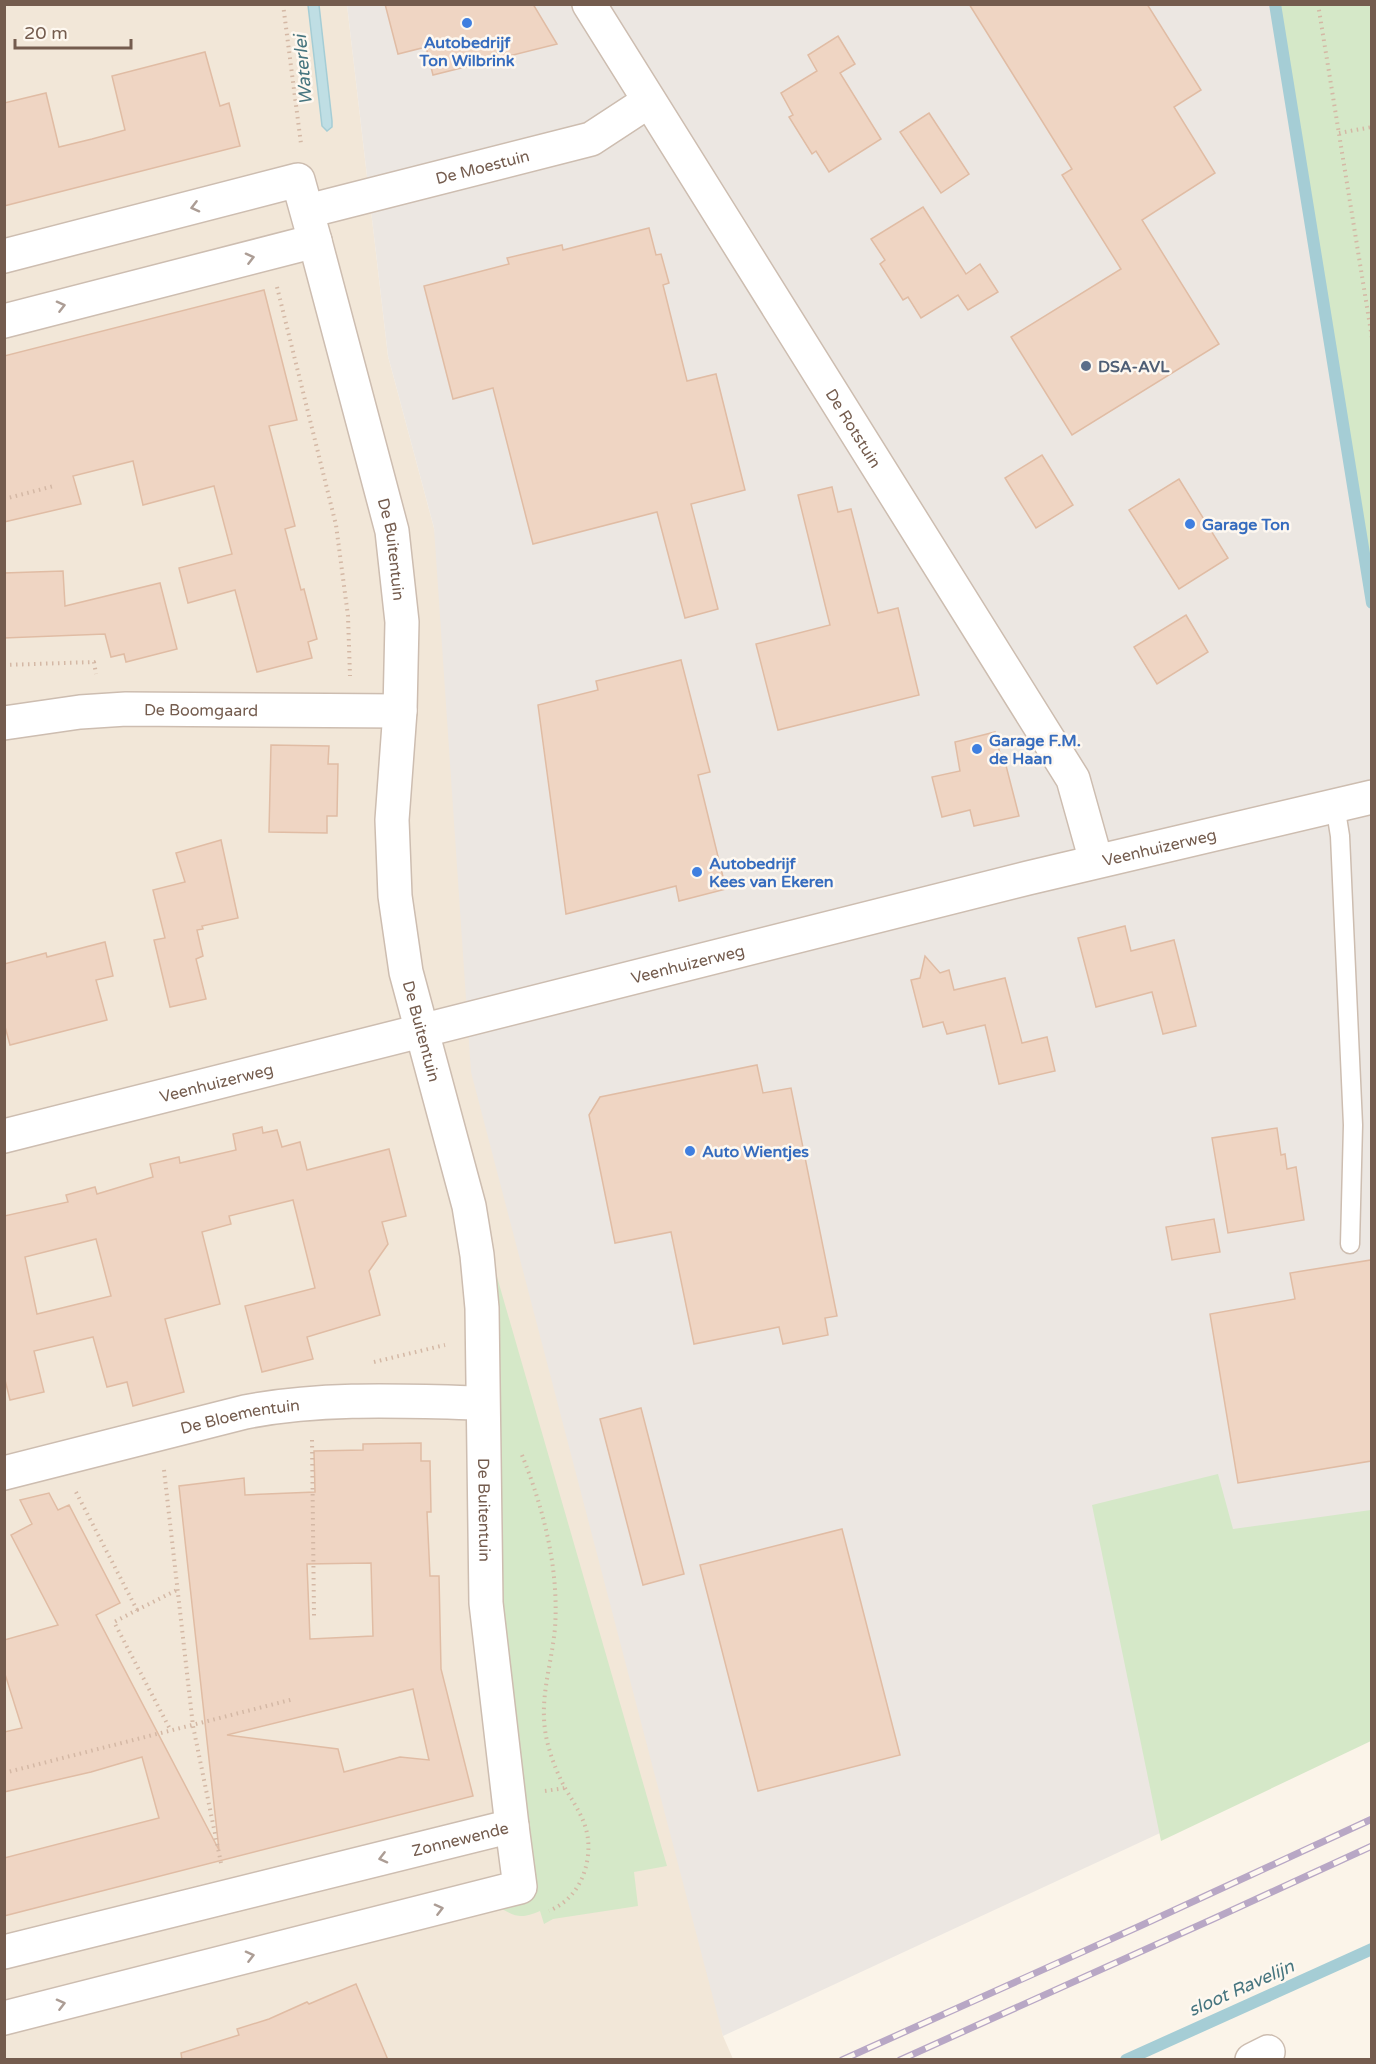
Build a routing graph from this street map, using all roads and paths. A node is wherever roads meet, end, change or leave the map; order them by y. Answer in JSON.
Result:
{"nodes":[{"id":1,"x":283,"y":4,"type":"edge"},
{"id":2,"x":589,"y":4,"type":"edge"},
{"id":3,"x":1318,"y":4,"type":"edge"},
{"id":4,"x":649,"y":101,"type":"junction"},
{"id":5,"x":1371,"y":127,"type":"edge"},
{"id":6,"x":1339,"y":133,"type":"junction"},
{"id":7,"x":298,"y":180,"type":"junction"},
{"id":8,"x":311,"y":226,"type":"junction"},
{"id":9,"x":269,"y":253,"type":"junction"},
{"id":10,"x":4,"y":256,"type":"edge"},
{"id":11,"x":4,"y":321,"type":"edge"},
{"id":12,"x":1371,"y":338,"type":"edge"},
{"id":13,"x":54,"y":486,"type":"dead end"},
{"id":14,"x":4,"y":500,"type":"edge"},
{"id":15,"x":4,"y":665,"type":"edge"},
{"id":16,"x":352,"y":710,"type":"junction"},
{"id":17,"x":101,"y":711,"type":"junction"},
{"id":18,"x":400,"y":711,"type":"junction"},
{"id":19,"x":4,"y":723,"type":"edge"},
{"id":20,"x":1371,"y":797,"type":"edge"},
{"id":21,"x":1335,"y":805,"type":"junction"},
{"id":22,"x":1096,"y":861,"type":"junction"},
{"id":23,"x":421,"y":1031,"type":"junction"},
{"id":24,"x":4,"y":1136,"type":"edge"},
{"id":25,"x":1350,"y":1244,"type":"dead end"},
{"id":26,"x":482,"y":1336,"type":"junction"},
{"id":27,"x":367,"y":1364,"type":"dead end"},
{"id":28,"x":311,"y":1403,"type":"junction"},
{"id":29,"x":482,"y":1403,"type":"junction"},
{"id":30,"x":159,"y":1433,"type":"junction"},
{"id":31,"x":520,"y":1448,"type":"dead end"},
{"id":32,"x":59,"y":1459,"type":"junction"},
{"id":33,"x":4,"y":1473,"type":"edge"},
{"id":34,"x":177,"y":1590,"type":"junction"},
{"id":35,"x":137,"y":1610,"type":"junction"},
{"id":36,"x":314,"y":1616,"type":"dead end"},
{"id":37,"x":294,"y":1699,"type":"dead end"},
{"id":38,"x":193,"y":1726,"type":"junction"},
{"id":39,"x":171,"y":1731,"type":"junction"},
{"id":40,"x":4,"y":1773,"type":"edge"},
{"id":41,"x":512,"y":1826,"type":"junction"},
{"id":42,"x":228,"y":1896,"type":"junction"},
{"id":43,"x":541,"y":1915,"type":"dead end"},
{"id":44,"x":4,"y":1953,"type":"edge"},
{"id":45,"x":4,"y":2018,"type":"edge"}],
"edges":[{"from":1,"to":7,"type":"path"},
{"from":2,"to":4,"type":"street","name":"De Rotstuin"},
{"from":3,"to":6,"type":"path"},
{"from":4,"to":8,"type":"street","name":"De Moestuin"},
{"from":4,"to":22,"type":"street","name":"De Rotstuin"},
{"from":5,"to":6,"type":"path"},
{"from":6,"to":12,"type":"path"},
{"from":7,"to":8,"type":"street"},
{"from":7,"to":10,"type":"street","one_way":true},
{"from":8,"to":9,"type":"street"},
{"from":8,"to":18,"type":"street","name":"De Buitentuin"},
{"from":11,"to":9,"type":"street","one_way":true},
{"from":9,"to":16,"type":"path"},
{"from":13,"to":14,"type":"path"},
{"from":15,"to":17,"type":"path"},
{"from":16,"to":17,"type":"street","name":"De Boomgaard"},
{"from":16,"to":18,"type":"street","name":"De Boomgaard"},
{"from":17,"to":19,"type":"street","name":"De Boomgaard"},
{"from":18,"to":23,"type":"street","name":"De Buitentuin"},
{"from":20,"to":21,"type":"street","name":"Veenhuizerweg"},
{"from":21,"to":22,"type":"street","name":"Veenhuizerweg"},
{"from":21,"to":25,"type":"lane"},
{"from":22,"to":23,"type":"street","name":"Veenhuizerweg"},
{"from":23,"to":24,"type":"street","name":"Veenhuizerweg"},
{"from":23,"to":26,"type":"street","name":"De Buitentuin"},
{"from":26,"to":27,"type":"path"},
{"from":26,"to":29,"type":"street","name":"De Buitentuin"},
{"from":28,"to":29,"type":"street","name":"De Bloementuin"},
{"from":28,"to":30,"type":"street","name":"De Bloementuin"},
{"from":28,"to":36,"type":"path"},
{"from":29,"to":41,"type":"street","name":"De Buitentuin"},
{"from":30,"to":32,"type":"street","name":"De Bloementuin"},
{"from":30,"to":34,"type":"path"},
{"from":31,"to":43,"type":"path"},
{"from":32,"to":33,"type":"street","name":"De Bloementuin"},
{"from":32,"to":35,"type":"path"},
{"from":34,"to":35,"type":"path"},
{"from":34,"to":38,"type":"path"},
{"from":35,"to":39,"type":"path"},
{"from":37,"to":38,"type":"path"},
{"from":38,"to":39,"type":"path"},
{"from":38,"to":42,"type":"path"},
{"from":39,"to":40,"type":"path"},
{"from":41,"to":42,"type":"street","name":"Zonnewende","one_way":true},
{"from":45,"to":41,"type":"street","name":"Zonnewende","one_way":true},
{"from":42,"to":44,"type":"street","name":"Zonnewende"}]}
